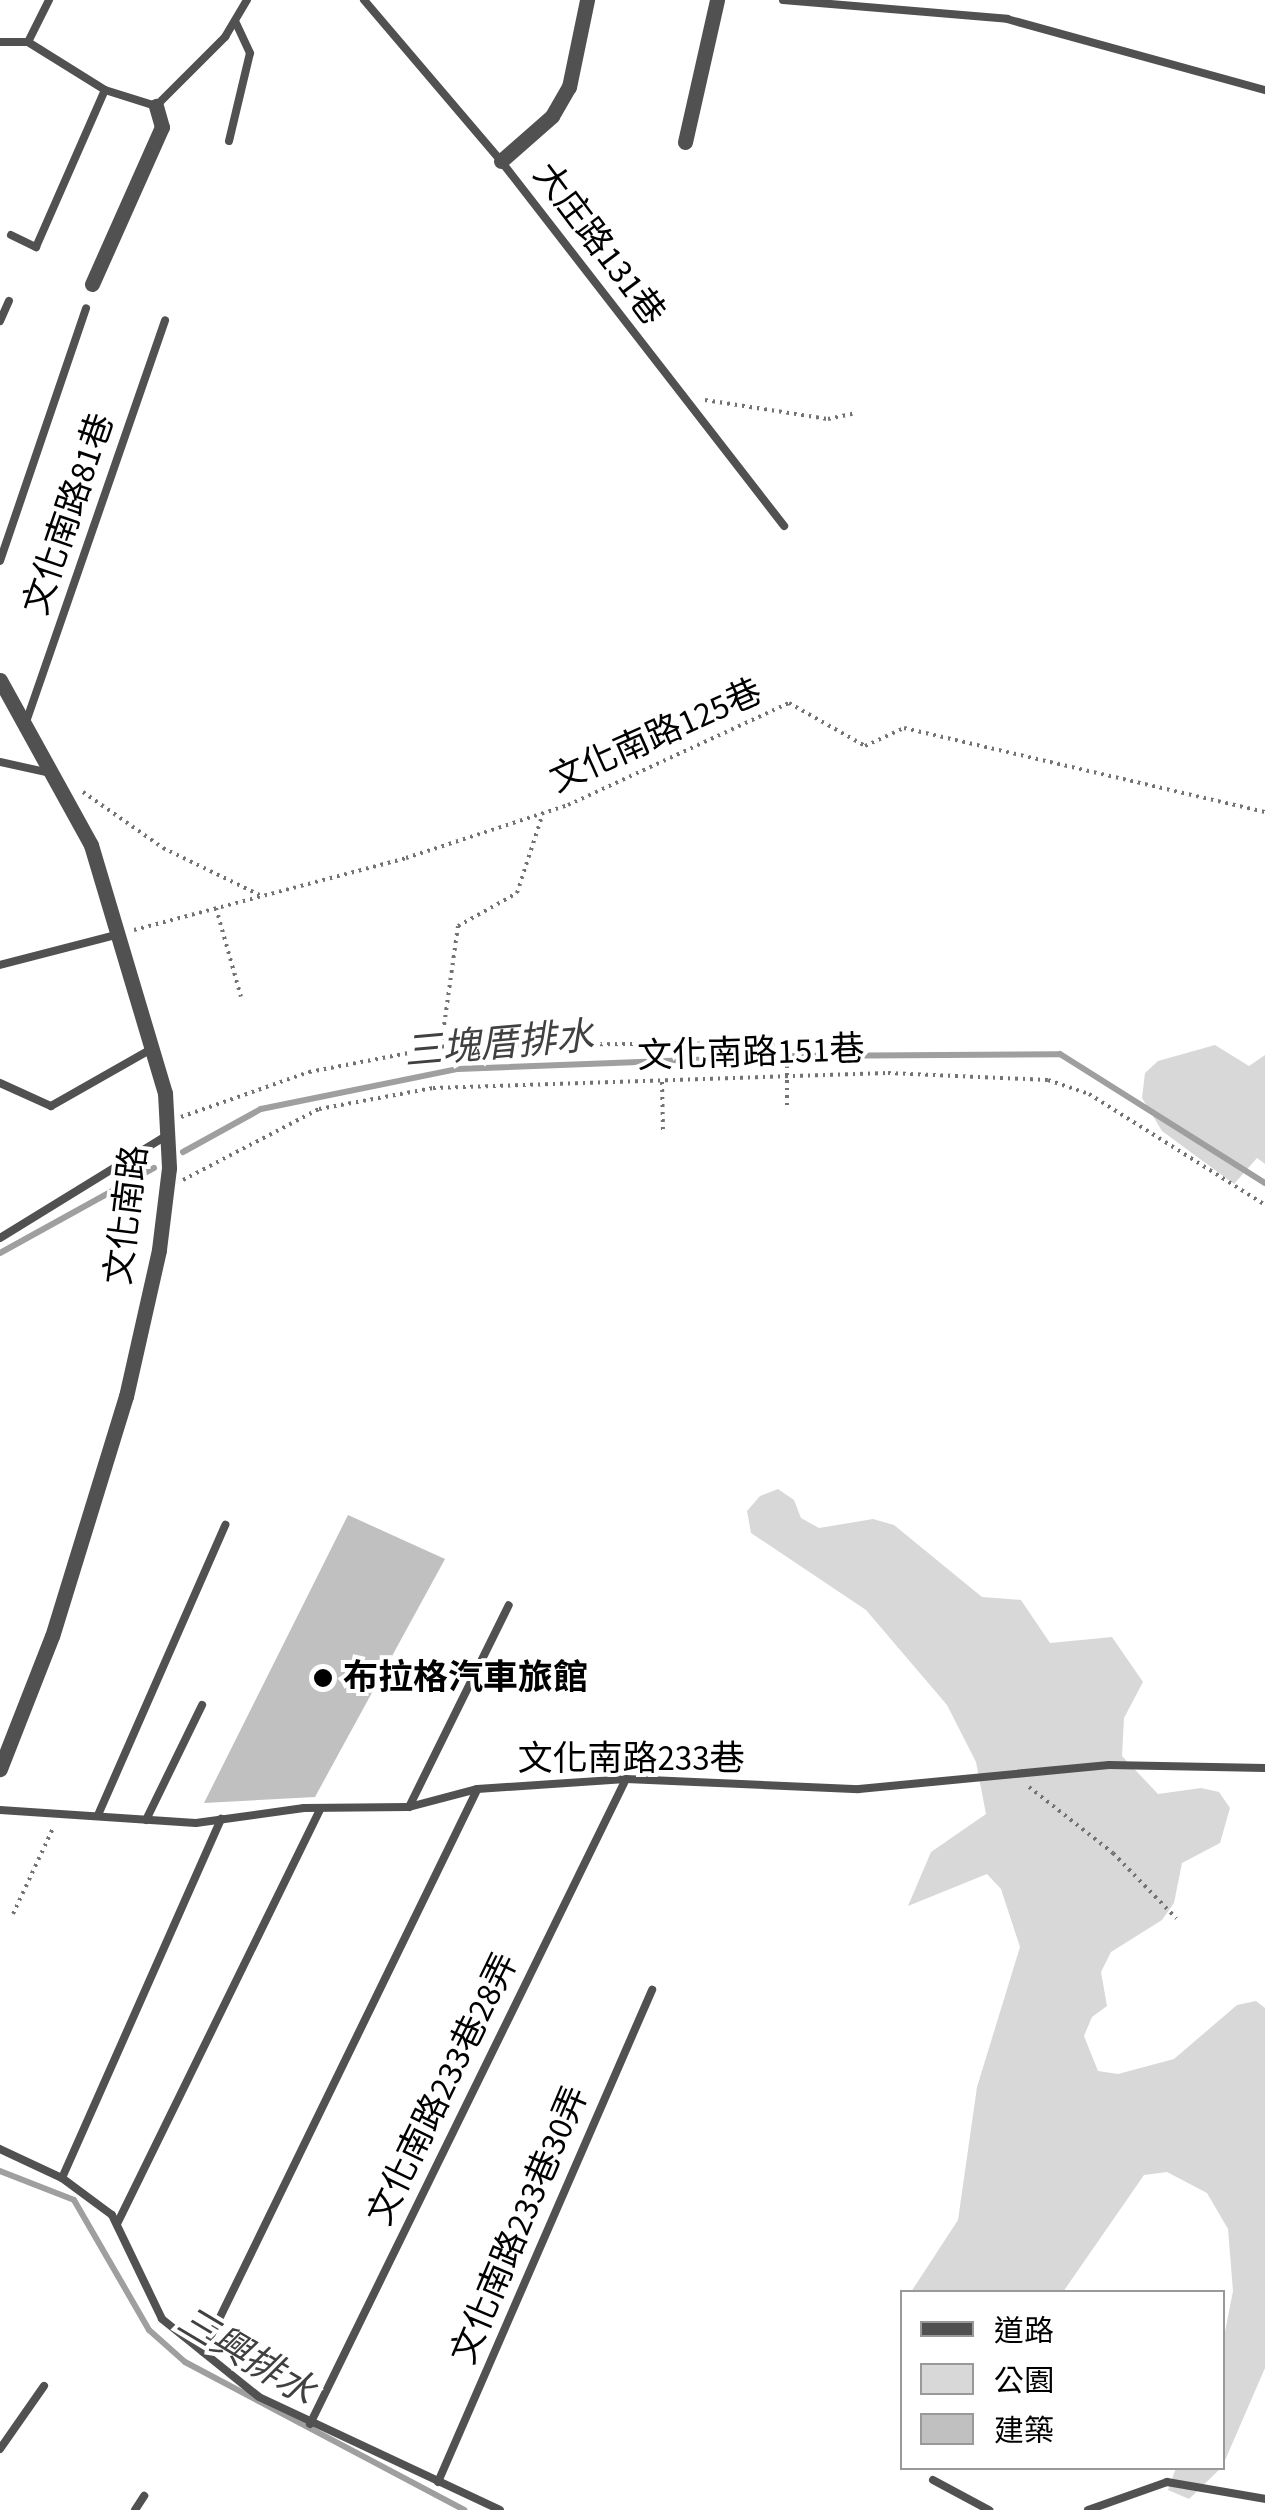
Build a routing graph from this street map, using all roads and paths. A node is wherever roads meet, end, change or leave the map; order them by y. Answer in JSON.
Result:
{"nodes":[{"id":1,"x":49,"y":0,"type":"edge"},
{"id":2,"x":247,"y":0,"type":"edge"},
{"id":3,"x":364,"y":0,"type":"edge"},
{"id":4,"x":588,"y":0,"type":"edge"},
{"id":5,"x":717,"y":0,"type":"edge"},
{"id":6,"x":783,"y":0,"type":"edge"},
{"id":7,"x":236,"y":24,"type":"junction"},
{"id":8,"x":0,"y":42,"type":"edge"},
{"id":9,"x":28,"y":42,"type":"junction"},
{"id":10,"x":105,"y":90,"type":"junction"},
{"id":11,"x":1265,"y":90,"type":"edge"},
{"id":12,"x":156,"y":106,"type":"junction"},
{"id":13,"x":229,"y":141,"type":"dead end"},
{"id":14,"x":684,"y":142,"type":"dead end"},
{"id":15,"x":501,"y":161,"type":"junction"},
{"id":16,"x":11,"y":236,"type":"dead end"},
{"id":17,"x":92,"y":284,"type":"dead end"},
{"id":18,"x":8,"y":301,"type":"dead end"},
{"id":19,"x":86,"y":308,"type":"dead end"},
{"id":20,"x":166,"y":320,"type":"dead end"},
{"id":21,"x":0,"y":321,"type":"edge"},
{"id":22,"x":673,"y":387,"type":"junction"},
{"id":23,"x":852,"y":414,"type":"dead end"},
{"id":24,"x":784,"y":526,"type":"dead end"},
{"id":25,"x":0,"y":561,"type":"edge"},
{"id":26,"x":0,"y":680,"type":"edge"},
{"id":27,"x":25,"y":727,"type":"junction"},
{"id":28,"x":0,"y":762,"type":"edge"},
{"id":29,"x":50,"y":772,"type":"junction"},
{"id":30,"x":1265,"y":812,"type":"edge"},
{"id":31,"x":543,"y":814,"type":"junction"},
{"id":32,"x":260,"y":895,"type":"junction"},
{"id":33,"x":216,"y":908,"type":"junction"},
{"id":34,"x":120,"y":934,"type":"junction"},
{"id":35,"x":1,"y":962,"type":"edge"},
{"id":36,"x":241,"y":997,"type":"dead end"},
{"id":37,"x":440,"y":1047,"type":"junction"},
{"id":38,"x":153,"y":1048,"type":"junction"},
{"id":39,"x":788,"y":1075,"type":"junction"},
{"id":40,"x":662,"y":1082,"type":"junction"},
{"id":41,"x":0,"y":1083,"type":"edge"},
{"id":42,"x":787,"y":1108,"type":"dead end"},
{"id":43,"x":166,"y":1129,"type":"junction"},
{"id":44,"x":664,"y":1130,"type":"dead end"},
{"id":45,"x":166,"y":1190,"type":"junction"},
{"id":46,"x":1265,"y":1205,"type":"edge"},
{"id":47,"x":0,"y":1238,"type":"edge"},
{"id":48,"x":225,"y":1525,"type":"dead end"},
{"id":49,"x":509,"y":1605,"type":"dead end"},
{"id":50,"x":202,"y":1705,"type":"dead end"},
{"id":51,"x":1265,"y":1768,"type":"edge"},
{"id":52,"x":0,"y":1769,"type":"edge"},
{"id":53,"x":1004,"y":1771,"type":"junction"},
{"id":54,"x":626,"y":1779,"type":"junction"},
{"id":55,"x":477,"y":1789,"type":"junction"},
{"id":56,"x":409,"y":1807,"type":"junction"},
{"id":57,"x":321,"y":1808,"type":"junction"},
{"id":58,"x":0,"y":1810,"type":"edge"},
{"id":59,"x":60,"y":1813,"type":"junction"},
{"id":60,"x":98,"y":1814,"type":"junction"},
{"id":61,"x":222,"y":1819,"type":"junction"},
{"id":62,"x":146,"y":1820,"type":"junction"},
{"id":63,"x":13,"y":1914,"type":"dead end"},
{"id":64,"x":1176,"y":1918,"type":"dead end"},
{"id":65,"x":652,"y":1990,"type":"dead end"},
{"id":66,"x":0,"y":2149,"type":"edge"},
{"id":67,"x":62,"y":2178,"type":"junction"},
{"id":68,"x":117,"y":2224,"type":"junction"},
{"id":69,"x":203,"y":2352,"type":"junction"},
{"id":70,"x":44,"y":2386,"type":"dead end"},
{"id":71,"x":310,"y":2424,"type":"junction"},
{"id":72,"x":0,"y":2450,"type":"edge"},
{"id":73,"x":933,"y":2480,"type":"dead end"},
{"id":74,"x":438,"y":2482,"type":"junction"},
{"id":75,"x":144,"y":2496,"type":"dead end"},
{"id":76,"x":1265,"y":2500,"type":"edge"},
{"id":77,"x":135,"y":2510,"type":"edge"},
{"id":78,"x":500,"y":2510,"type":"edge"},
{"id":79,"x":989,"y":2510,"type":"edge"},
{"id":80,"x":1088,"y":2510,"type":"edge"}],
"edges":[{"from":1,"to":9,"type":"lane"},
{"from":2,"to":7,"type":"lane"},
{"from":3,"to":15,"type":"lane","name":"大庄路131巷"},
{"from":4,"to":15,"type":"street"},
{"from":5,"to":14,"type":"street"},
{"from":6,"to":11,"type":"lane"},
{"from":7,"to":12,"type":"lane"},
{"from":7,"to":13,"type":"lane"},
{"from":8,"to":9,"type":"lane"},
{"from":9,"to":10,"type":"lane"},
{"from":10,"to":12,"type":"lane"},
{"from":10,"to":16,"type":"lane"},
{"from":12,"to":17,"type":"street"},
{"from":15,"to":22,"type":"lane","name":"大庄路131巷"},
{"from":18,"to":21,"type":"lane"},
{"from":19,"to":25,"type":"lane"},
{"from":20,"to":27,"type":"lane","name":"文化南路81巷"},
{"from":22,"to":23,"type":"path"},
{"from":22,"to":24,"type":"lane","name":"大庄路131巷"},
{"from":26,"to":27,"type":"street","name":"文化南路"},
{"from":27,"to":29,"type":"street","name":"文化南路"},
{"from":28,"to":29,"type":"lane"},
{"from":29,"to":32,"type":"path"},
{"from":29,"to":34,"type":"street","name":"文化南路"},
{"from":30,"to":31,"type":"path","name":"文化南路125巷"},
{"from":31,"to":32,"type":"path","name":"文化南路125巷"},
{"from":31,"to":37,"type":"path"},
{"from":32,"to":33,"type":"path","name":"文化南路125巷"},
{"from":33,"to":34,"type":"path","name":"文化南路125巷"},
{"from":33,"to":36,"type":"path"},
{"from":34,"to":35,"type":"lane"},
{"from":34,"to":38,"type":"street","name":"文化南路"},
{"from":37,"to":39,"type":"path"},
{"from":37,"to":43,"type":"path"},
{"from":38,"to":41,"type":"lane"},
{"from":38,"to":43,"type":"street","name":"文化南路"},
{"from":39,"to":40,"type":"path","name":"文化南路151巷"},
{"from":39,"to":42,"type":"path"},
{"from":39,"to":46,"type":"path","name":"文化南路151巷"},
{"from":40,"to":44,"type":"path"},
{"from":40,"to":45,"type":"path","name":"文化南路151巷"},
{"from":43,"to":45,"type":"street","name":"文化南路"},
{"from":43,"to":47,"type":"lane"},
{"from":45,"to":52,"type":"street","name":"文化南路"},
{"from":48,"to":60,"type":"lane"},
{"from":49,"to":56,"type":"lane"},
{"from":50,"to":62,"type":"lane"},
{"from":51,"to":53,"type":"lane","name":"文化南路233巷"},
{"from":53,"to":54,"type":"lane","name":"文化南路233巷"},
{"from":53,"to":64,"type":"path"},
{"from":54,"to":55,"type":"lane","name":"文化南路233巷"},
{"from":54,"to":71,"type":"lane","name":"文化南路233巷28弄"},
{"from":55,"to":56,"type":"lane","name":"文化南路233巷"},
{"from":55,"to":69,"type":"lane"},
{"from":56,"to":57,"type":"lane","name":"文化南路233巷"},
{"from":57,"to":61,"type":"lane","name":"文化南路233巷"},
{"from":57,"to":68,"type":"lane"},
{"from":58,"to":59,"type":"lane","name":"文化南路233巷"},
{"from":59,"to":60,"type":"lane","name":"文化南路233巷"},
{"from":59,"to":63,"type":"path"},
{"from":60,"to":62,"type":"lane","name":"文化南路233巷"},
{"from":61,"to":62,"type":"lane","name":"文化南路233巷"},
{"from":61,"to":67,"type":"lane"},
{"from":65,"to":74,"type":"lane","name":"文化南路233巷30弄"},
{"from":66,"to":67,"type":"lane"},
{"from":67,"to":68,"type":"lane"},
{"from":68,"to":69,"type":"lane"},
{"from":69,"to":71,"type":"lane"},
{"from":70,"to":72,"type":"lane"},
{"from":71,"to":74,"type":"lane"},
{"from":73,"to":79,"type":"lane"},
{"from":74,"to":78,"type":"lane"},
{"from":75,"to":77,"type":"lane"},
{"from":76,"to":80,"type":"lane"}]}
